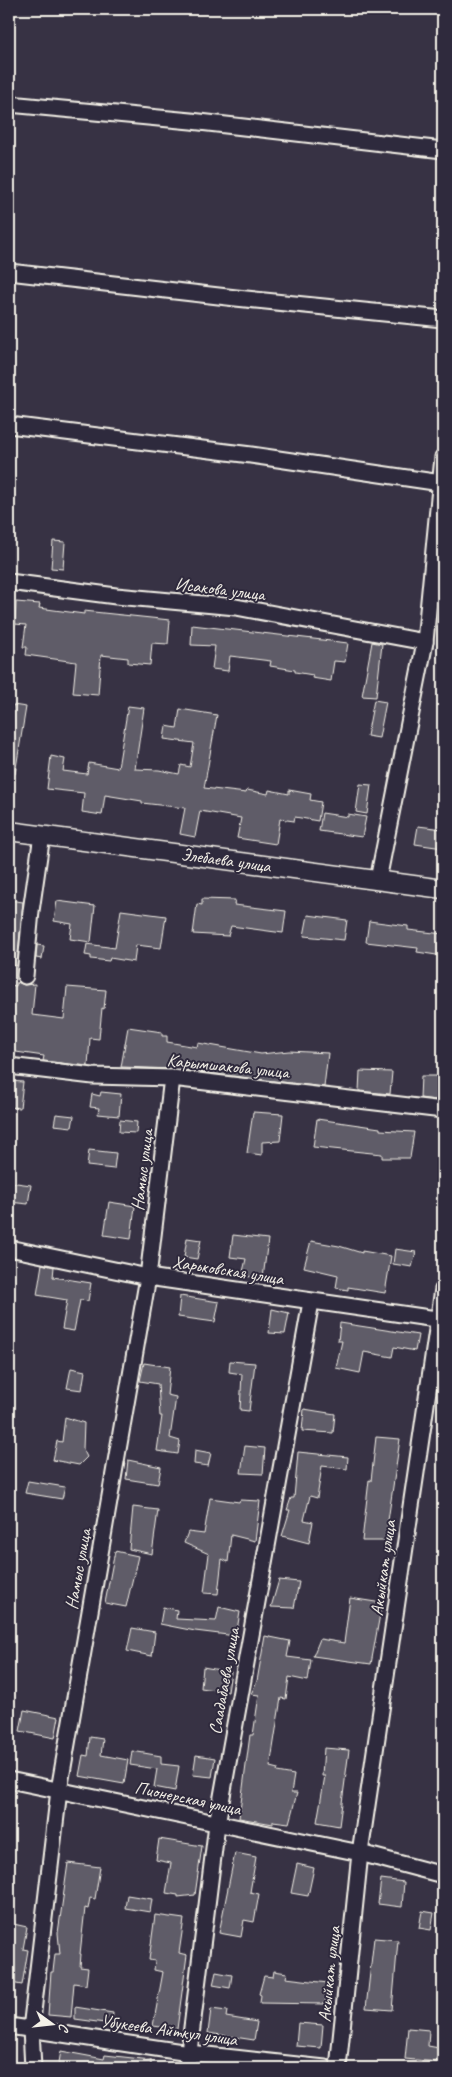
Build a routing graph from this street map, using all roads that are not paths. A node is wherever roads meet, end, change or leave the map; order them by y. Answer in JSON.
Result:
{"nodes":[{"id":1,"x":9,"y":104,"type":"edge"},
{"id":2,"x":443,"y":150,"type":"edge"},
{"id":3,"x":9,"y":272,"type":"edge"},
{"id":4,"x":443,"y":319,"type":"edge"},
{"id":5,"x":9,"y":425,"type":"edge"},
{"id":6,"x":443,"y":457,"type":"edge"},
{"id":7,"x":441,"y":483,"type":"junction"},
{"id":8,"x":440,"y":525,"type":"edge"},
{"id":9,"x":9,"y":582,"type":"edge"},
{"id":10,"x":425,"y":642,"type":"junction"},
{"id":11,"x":9,"y":831,"type":"edge"},
{"id":12,"x":42,"y":835,"type":"junction"},
{"id":13,"x":378,"y":880,"type":"junction"},
{"id":14,"x":443,"y":889,"type":"edge"},
{"id":15,"x":26,"y":976,"type":"dead end"},
{"id":16,"x":9,"y":1066,"type":"edge"},
{"id":17,"x":172,"y":1078,"type":"junction"},
{"id":18,"x":443,"y":1110,"type":"edge"},
{"id":19,"x":9,"y":1248,"type":"edge"},
{"id":20,"x":148,"y":1277,"type":"junction"},
{"id":21,"x":443,"y":1289,"type":"edge"},
{"id":22,"x":311,"y":1302,"type":"junction"},
{"id":23,"x":441,"y":1320,"type":"edge"},
{"id":24,"x":9,"y":1780,"type":"edge"},
{"id":25,"x":59,"y":1790,"type":"junction"},
{"id":26,"x":217,"y":1824,"type":"junction"},
{"id":27,"x":360,"y":1853,"type":"junction"},
{"id":28,"x":443,"y":1875,"type":"edge"},
{"id":29,"x":9,"y":2026,"type":"edge"},
{"id":30,"x":31,"y":2029,"type":"junction"},
{"id":31,"x":189,"y":2053,"type":"junction"},
{"id":32,"x":33,"y":2068,"type":"edge"},
{"id":33,"x":187,"y":2068,"type":"edge"},
{"id":34,"x":326,"y":2068,"type":"edge"},
{"id":35,"x":338,"y":2068,"type":"edge"}],
"edges":[{"from":1,"to":2,"type":"street"},
{"from":3,"to":4,"type":"street"},
{"from":5,"to":7,"type":"street"},
{"from":6,"to":7,"type":"street"},
{"from":7,"to":8,"type":"street"},
{"from":8,"to":10,"type":"street"},
{"from":9,"to":10,"type":"street","name":"Исакова улица"},
{"from":10,"to":13,"type":"street"},
{"from":11,"to":12,"type":"street","name":"Элебаева улица"},
{"from":12,"to":13,"type":"street","name":"Элебаева улица"},
{"from":12,"to":15,"type":"street"},
{"from":13,"to":14,"type":"street","name":"Элебаева улица"},
{"from":16,"to":17,"type":"street","name":"Карымшакова улица"},
{"from":17,"to":18,"type":"street","name":"Карымшакова улица"},
{"from":17,"to":20,"type":"street","name":"Намыс улица"},
{"from":19,"to":20,"type":"street","name":"Харьковская улица"},
{"from":20,"to":22,"type":"street","name":"Харьковская улица"},
{"from":20,"to":25,"type":"street","name":"Намыс улица"},
{"from":21,"to":23,"type":"street","name":"Акыйкат улица"},
{"from":22,"to":23,"type":"street","name":"Харьковская улица"},
{"from":22,"to":26,"type":"street","name":"Саадабаева улица"},
{"from":23,"to":27,"type":"street","name":"Акыйкат улица"},
{"from":24,"to":25,"type":"street","name":"Пионерская улица"},
{"from":25,"to":26,"type":"street","name":"Пионерская улица"},
{"from":25,"to":30,"type":"street","name":"Намыс улица"},
{"from":26,"to":27,"type":"street","name":"Пионерская улица"},
{"from":26,"to":31,"type":"street","name":"Саадабаева улица"},
{"from":27,"to":28,"type":"street"},
{"from":27,"to":35,"type":"street","name":"Акыйкат улица"},
{"from":29,"to":30,"type":"street","name":"Убукеева Айткул улица"},
{"from":30,"to":31,"type":"street","name":"Убукеева Айткул улица"},
{"from":30,"to":32,"type":"street","name":"Намыс улица"},
{"from":31,"to":33,"type":"street","name":"Саадабаева улица"},
{"from":31,"to":34,"type":"street","name":"Убукеева Айткул улица"}]}
